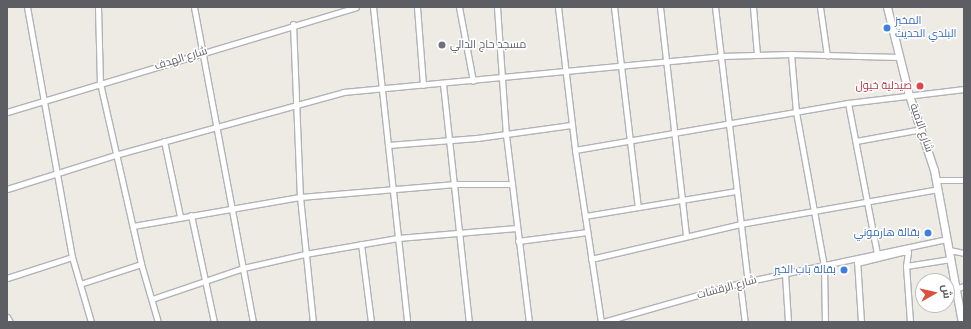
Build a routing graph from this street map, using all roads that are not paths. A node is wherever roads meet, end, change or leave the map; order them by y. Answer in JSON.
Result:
{"nodes":[{"id":1,"x":27,"y":7,"type":"edge"},
{"id":2,"x":98,"y":7,"type":"edge"},
{"id":3,"x":194,"y":7,"type":"edge"},
{"id":4,"x":356,"y":7,"type":"edge"},
{"id":5,"x":373,"y":7,"type":"edge"},
{"id":6,"x":417,"y":7,"type":"edge"},
{"id":7,"x":459,"y":7,"type":"edge"},
{"id":8,"x":497,"y":7,"type":"edge"},
{"id":9,"x":558,"y":7,"type":"edge"},
{"id":10,"x":614,"y":7,"type":"edge"},
{"id":11,"x":660,"y":7,"type":"edge"},
{"id":12,"x":715,"y":7,"type":"edge"},
{"id":13,"x":753,"y":7,"type":"edge"},
{"id":14,"x":820,"y":7,"type":"edge"},
{"id":15,"x":887,"y":7,"type":"edge"},
{"id":16,"x":293,"y":24,"type":"junction"},
{"id":17,"x":203,"y":52,"type":"junction"},
{"id":18,"x":791,"y":54,"type":"junction"},
{"id":19,"x":757,"y":55,"type":"junction"},
{"id":20,"x":720,"y":56,"type":"junction"},
{"id":21,"x":827,"y":56,"type":"junction"},
{"id":22,"x":899,"y":57,"type":"junction"},
{"id":23,"x":667,"y":61,"type":"junction"},
{"id":24,"x":620,"y":66,"type":"junction"},
{"id":25,"x":565,"y":72,"type":"junction"},
{"id":26,"x":500,"y":79,"type":"junction"},
{"id":27,"x":473,"y":81,"type":"junction"},
{"id":28,"x":100,"y":83,"type":"junction"},
{"id":29,"x":443,"y":84,"type":"junction"},
{"id":30,"x":423,"y":85,"type":"junction"},
{"id":31,"x":382,"y":88,"type":"junction"},
{"id":32,"x":964,"y":89,"type":"edge"},
{"id":33,"x":909,"y":94,"type":"junction"},
{"id":34,"x":44,"y":100,"type":"junction"},
{"id":35,"x":848,"y":103,"type":"junction"},
{"id":36,"x":295,"y":104,"type":"junction"},
{"id":37,"x":7,"y":112,"type":"edge"},
{"id":38,"x":796,"y":112,"type":"junction"},
{"id":39,"x":728,"y":124,"type":"junction"},
{"id":40,"x":572,"y":125,"type":"junction"},
{"id":41,"x":217,"y":127,"type":"junction"},
{"id":42,"x":922,"y":128,"type":"junction"},
{"id":43,"x":674,"y":132,"type":"junction"},
{"id":44,"x":506,"y":135,"type":"junction"},
{"id":45,"x":449,"y":139,"type":"junction"},
{"id":46,"x":631,"y":140,"type":"junction"},
{"id":47,"x":164,"y":141,"type":"junction"},
{"id":48,"x":856,"y":141,"type":"junction"},
{"id":49,"x":388,"y":145,"type":"junction"},
{"id":50,"x":575,"y":150,"type":"junction"},
{"id":51,"x":115,"y":154,"type":"junction"},
{"id":52,"x":56,"y":174,"type":"junction"},
{"id":53,"x":936,"y":180,"type":"junction"},
{"id":54,"x":964,"y":180,"type":"edge"},
{"id":55,"x":456,"y":184,"type":"junction"},
{"id":56,"x":512,"y":184,"type":"junction"},
{"id":57,"x":7,"y":189,"type":"edge"},
{"id":58,"x":391,"y":189,"type":"junction"},
{"id":59,"x":938,"y":189,"type":"junction"},
{"id":60,"x":736,"y":191,"type":"junction"},
{"id":61,"x":300,"y":197,"type":"junction"},
{"id":62,"x":683,"y":198,"type":"junction"},
{"id":63,"x":868,"y":201,"type":"junction"},
{"id":64,"x":232,"y":207,"type":"junction"},
{"id":65,"x":638,"y":207,"type":"junction"},
{"id":66,"x":814,"y":210,"type":"junction"},
{"id":67,"x":191,"y":214,"type":"junction"},
{"id":68,"x":180,"y":216,"type":"junction"},
{"id":69,"x":585,"y":216,"type":"junction"},
{"id":70,"x":740,"y":224,"type":"junction"},
{"id":71,"x":133,"y":226,"type":"junction"},
{"id":72,"x":517,"y":228,"type":"junction"},
{"id":73,"x":460,"y":232,"type":"junction"},
{"id":74,"x":587,"y":232,"type":"junction"},
{"id":75,"x":686,"y":235,"type":"junction"},
{"id":76,"x":398,"y":238,"type":"junction"},
{"id":77,"x":947,"y":238,"type":"junction"},
{"id":78,"x":518,"y":241,"type":"junction"},
{"id":79,"x":361,"y":244,"type":"junction"},
{"id":80,"x":949,"y":250,"type":"junction"},
{"id":81,"x":877,"y":253,"type":"junction"},
{"id":82,"x":964,"y":253,"type":"edge"},
{"id":83,"x":305,"y":254,"type":"junction"},
{"id":84,"x":72,"y":257,"type":"junction"},
{"id":85,"x":591,"y":259,"type":"junction"},
{"id":86,"x":950,"y":259,"type":"junction"},
{"id":87,"x":857,"y":260,"type":"junction"},
{"id":88,"x":141,"y":264,"type":"junction"},
{"id":89,"x":824,"y":266,"type":"junction"},
{"id":90,"x":906,"y":266,"type":"junction"},
{"id":91,"x":243,"y":268,"type":"junction"},
{"id":92,"x":952,"y":273,"type":"edge"},
{"id":93,"x":785,"y":274,"type":"junction"},
{"id":94,"x":7,"y":278,"type":"edge"},
{"id":95,"x":204,"y":280,"type":"junction"},
{"id":96,"x":748,"y":282,"type":"junction"},
{"id":97,"x":740,"y":283,"type":"junction"},
{"id":98,"x":80,"y":284,"type":"junction"},
{"id":99,"x":964,"y":286,"type":"edge"},
{"id":100,"x":955,"y":289,"type":"joint"},
{"id":101,"x":152,"y":299,"type":"junction"},
{"id":102,"x":7,"y":316,"type":"edge"},
{"id":103,"x":10,"y":322,"type":"edge"},
{"id":104,"x":92,"y":322,"type":"edge"},
{"id":105,"x":158,"y":322,"type":"edge"},
{"id":106,"x":214,"y":322,"type":"edge"},
{"id":107,"x":253,"y":322,"type":"edge"},
{"id":108,"x":313,"y":322,"type":"edge"},
{"id":109,"x":371,"y":322,"type":"edge"},
{"id":110,"x":407,"y":322,"type":"edge"},
{"id":111,"x":469,"y":322,"type":"edge"},
{"id":112,"x":529,"y":322,"type":"edge"},
{"id":113,"x":605,"y":322,"type":"edge"},
{"id":114,"x":745,"y":322,"type":"edge"},
{"id":115,"x":788,"y":322,"type":"edge"},
{"id":116,"x":826,"y":322,"type":"edge"},
{"id":117,"x":861,"y":322,"type":"edge"},
{"id":118,"x":910,"y":322,"type":"edge"},
{"id":119,"x":962,"y":322,"type":"edge"}],
"edges":[{"from":1,"to":34,"type":"street"},
{"from":2,"to":28,"type":"street"},
{"from":3,"to":17,"type":"street"},
{"from":4,"to":16,"type":"street","name":"شارع الهدف"},
{"from":5,"to":31,"type":"street"},
{"from":6,"to":30,"type":"street"},
{"from":7,"to":27,"type":"street"},
{"from":8,"to":26,"type":"street"},
{"from":9,"to":25,"type":"street"},
{"from":10,"to":24,"type":"street"},
{"from":11,"to":23,"type":"street"},
{"from":12,"to":20,"type":"street"},
{"from":13,"to":19,"type":"street"},
{"from":14,"to":21,"type":"street"},
{"from":15,"to":22,"type":"street","name":"شارع الامية"},
{"from":16,"to":17,"type":"street","name":"شارع الهدف"},
{"from":16,"to":36,"type":"street"},
{"from":17,"to":28,"type":"street","name":"شارع الهدف"},
{"from":17,"to":41,"type":"street"},
{"from":18,"to":19,"type":"street"},
{"from":18,"to":21,"type":"street"},
{"from":18,"to":38,"type":"street"},
{"from":19,"to":20,"type":"street"},
{"from":20,"to":23,"type":"street"},
{"from":20,"to":39,"type":"street"},
{"from":21,"to":22,"type":"street"},
{"from":22,"to":33,"type":"street","name":"شارع الامية"},
{"from":23,"to":24,"type":"street"},
{"from":23,"to":43,"type":"street"},
{"from":24,"to":25,"type":"street"},
{"from":24,"to":46,"type":"street"},
{"from":25,"to":26,"type":"street"},
{"from":25,"to":40,"type":"street"},
{"from":26,"to":27,"type":"street"},
{"from":26,"to":44,"type":"street"},
{"from":27,"to":29,"type":"street"},
{"from":28,"to":34,"type":"street","name":"شارع الهدف"},
{"from":28,"to":51,"type":"street"},
{"from":29,"to":30,"type":"street"},
{"from":29,"to":45,"type":"street"},
{"from":30,"to":31,"type":"street"},
{"from":31,"to":36,"type":"street"},
{"from":31,"to":49,"type":"street"},
{"from":32,"to":33,"type":"street"},
{"from":33,"to":35,"type":"street"},
{"from":33,"to":42,"type":"street","name":"شارع الامية"},
{"from":34,"to":37,"type":"street","name":"شارع الهدف"},
{"from":34,"to":52,"type":"street"},
{"from":35,"to":38,"type":"street"},
{"from":35,"to":48,"type":"street"},
{"from":36,"to":41,"type":"street"},
{"from":36,"to":61,"type":"street"},
{"from":38,"to":39,"type":"street"},
{"from":38,"to":66,"type":"street"},
{"from":39,"to":43,"type":"street"},
{"from":39,"to":60,"type":"street"},
{"from":40,"to":44,"type":"street"},
{"from":40,"to":50,"type":"street"},
{"from":41,"to":47,"type":"street"},
{"from":41,"to":64,"type":"street"},
{"from":42,"to":48,"type":"street"},
{"from":42,"to":53,"type":"street","name":"شارع الامية"},
{"from":43,"to":46,"type":"street"},
{"from":43,"to":62,"type":"street"},
{"from":44,"to":45,"type":"street"},
{"from":44,"to":56,"type":"street"},
{"from":45,"to":49,"type":"street"},
{"from":45,"to":55,"type":"street"},
{"from":46,"to":50,"type":"street"},
{"from":46,"to":65,"type":"street"},
{"from":47,"to":51,"type":"street"},
{"from":47,"to":68,"type":"street"},
{"from":48,"to":63,"type":"street"},
{"from":49,"to":58,"type":"street"},
{"from":50,"to":69,"type":"street"},
{"from":51,"to":52,"type":"street"},
{"from":51,"to":71,"type":"street"},
{"from":52,"to":57,"type":"street"},
{"from":52,"to":84,"type":"street"},
{"from":53,"to":54,"type":"street"},
{"from":53,"to":59,"type":"street","name":"شارع الامية"},
{"from":55,"to":56,"type":"street"},
{"from":55,"to":58,"type":"street"},
{"from":55,"to":73,"type":"street"},
{"from":56,"to":72,"type":"street"},
{"from":58,"to":61,"type":"street"},
{"from":58,"to":76,"type":"street"},
{"from":59,"to":63,"type":"street"},
{"from":59,"to":77,"type":"street","name":"شارع الامية"},
{"from":60,"to":62,"type":"street"},
{"from":60,"to":70,"type":"street"},
{"from":61,"to":64,"type":"street"},
{"from":61,"to":83,"type":"street"},
{"from":62,"to":65,"type":"street"},
{"from":62,"to":75,"type":"street"},
{"from":63,"to":66,"type":"street"},
{"from":63,"to":81,"type":"street"},
{"from":64,"to":67,"type":"street"},
{"from":64,"to":91,"type":"street"},
{"from":65,"to":69,"type":"street"},
{"from":66,"to":70,"type":"street"},
{"from":66,"to":89,"type":"street"},
{"from":67,"to":68,"type":"street"},
{"from":67,"to":95,"type":"street"},
{"from":68,"to":71,"type":"street"},
{"from":69,"to":74,"type":"street"},
{"from":70,"to":75,"type":"street"},
{"from":70,"to":96,"type":"street"},
{"from":71,"to":88,"type":"street"},
{"from":72,"to":73,"type":"street"},
{"from":72,"to":78,"type":"street"},
{"from":73,"to":76,"type":"street"},
{"from":73,"to":111,"type":"street"},
{"from":74,"to":78,"type":"street"},
{"from":74,"to":85,"type":"street"},
{"from":75,"to":85,"type":"street"},
{"from":76,"to":79,"type":"street"},
{"from":76,"to":110,"type":"street"},
{"from":77,"to":80,"type":"street","name":"شارع الامية"},
{"from":77,"to":81,"type":"street","name":"شارع الرقشات"},
{"from":78,"to":112,"type":"street"},
{"from":79,"to":83,"type":"street"},
{"from":79,"to":109,"type":"street"},
{"from":80,"to":82,"type":"street"},
{"from":80,"to":86,"type":"street","name":"شارع الامية"},
{"from":81,"to":87,"type":"street","name":"شارع الرقشات"},
{"from":83,"to":91,"type":"street"},
{"from":83,"to":108,"type":"street"},
{"from":84,"to":94,"type":"street"},
{"from":84,"to":98,"type":"street"},
{"from":85,"to":113,"type":"street"},
{"from":86,"to":90,"type":"street"},
{"from":86,"to":92,"type":"street","name":"شارع الامية"},
{"from":87,"to":89,"type":"street","name":"شارع الرقشات"},
{"from":87,"to":90,"type":"street"},
{"from":87,"to":117,"type":"street"},
{"from":88,"to":98,"type":"street"},
{"from":88,"to":101,"type":"street"},
{"from":89,"to":93,"type":"street","name":"شارع الرقشات"},
{"from":89,"to":116,"type":"street"},
{"from":90,"to":118,"type":"street"},
{"from":91,"to":95,"type":"street"},
{"from":91,"to":107,"type":"street"},
{"from":93,"to":96,"type":"street","name":"شارع الرقشات"},
{"from":93,"to":115,"type":"street"},
{"from":95,"to":101,"type":"street"},
{"from":95,"to":106,"type":"street"},
{"from":96,"to":97,"type":"street","name":"شارع الرقشات"},
{"from":97,"to":113,"type":"street","name":"شارع الرقشات"},
{"from":97,"to":114,"type":"street"},
{"from":98,"to":104,"type":"street"},
{"from":99,"to":100,"type":"street"},
{"from":100,"to":119,"type":"street","name":"شارع الامية"},
{"from":101,"to":105,"type":"street"},
{"from":102,"to":103,"type":"street"}]}
